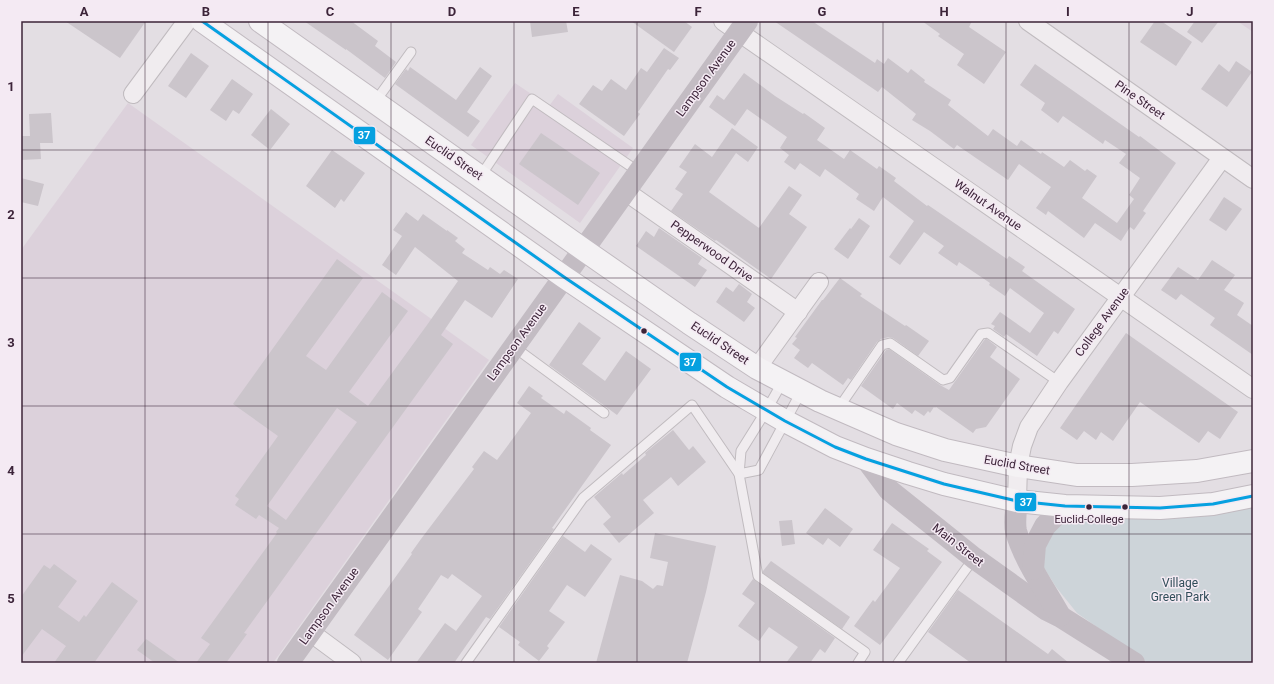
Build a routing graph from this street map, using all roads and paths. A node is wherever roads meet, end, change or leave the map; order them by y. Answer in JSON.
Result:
{"nodes":[{"id":1,"x":187,"y":21,"type":"edge"},
{"id":2,"x":202,"y":21,"type":"edge"},
{"id":3,"x":260,"y":21,"type":"edge"},
{"id":4,"x":1028,"y":21,"type":"edge"},
{"id":5,"x":736,"y":25,"type":"edge"},
{"id":6,"x":411,"y":52,"type":"dead end"},
{"id":7,"x":133,"y":94,"type":"dead end"},
{"id":8,"x":375,"y":102,"type":"junction"},
{"id":9,"x":1222,"y":158,"type":"junction"},
{"id":10,"x":639,"y":172,"type":"junction"},
{"id":11,"x":480,"y":177,"type":"junction"},
{"id":12,"x":1253,"y":179,"type":"edge"},
{"id":13,"x":625,"y":191,"type":"junction"},
{"id":14,"x":584,"y":250,"type":"junction"},
{"id":15,"x":564,"y":277,"type":"junction"},
{"id":16,"x":819,"y":282,"type":"dead end"},
{"id":17,"x":1120,"y":297,"type":"junction"},
{"id":18,"x":798,"y":312,"type":"junction"},
{"id":19,"x":514,"y":347,"type":"junction"},
{"id":20,"x":758,"y":368,"type":"junction"},
{"id":21,"x":1060,"y":382,"type":"junction"},
{"id":22,"x":792,"y":386,"type":"junction"},
{"id":23,"x":1253,"y":389,"type":"edge"},
{"id":24,"x":838,"y":409,"type":"junction"},
{"id":25,"x":766,"y":411,"type":"junction"},
{"id":26,"x":604,"y":414,"type":"dead end"},
{"id":27,"x":785,"y":422,"type":"junction"},
{"id":28,"x":866,"y":459,"type":"junction"},
{"id":29,"x":1253,"y":461,"type":"edge"},
{"id":30,"x":1018,"y":466,"type":"junction"},
{"id":31,"x":739,"y":474,"type":"junction"},
{"id":32,"x":1253,"y":496,"type":"edge"},
{"id":33,"x":1016,"y":501,"type":"junction"},
{"id":34,"x":1065,"y":506,"type":"junction"},
{"id":35,"x":974,"y":558,"type":"junction"},
{"id":36,"x":1033,"y":568,"type":"junction"},
{"id":37,"x":1061,"y":617,"type":"junction"},
{"id":38,"x":310,"y":632,"type":"junction"},
{"id":39,"x":288,"y":663,"type":"edge"},
{"id":40,"x":352,"y":663,"type":"edge"},
{"id":41,"x":466,"y":663,"type":"edge"},
{"id":42,"x":858,"y":663,"type":"edge"},
{"id":43,"x":898,"y":663,"type":"edge"},
{"id":44,"x":1134,"y":663,"type":"edge"}],
"edges":[{"from":1,"to":7,"type":"street"},
{"from":2,"to":15,"type":"main road"},
{"from":3,"to":8,"type":"main road","name":"Euclid Street"},
{"from":4,"to":9,"type":"street","name":"Pine Street"},
{"from":5,"to":10,"type":"street","name":"Lampson Avenue"},
{"from":5,"to":17,"type":"street","name":"Walnut Avenue"},
{"from":6,"to":8,"type":"lane"},
{"from":8,"to":11,"type":"main road","name":"Euclid Street"},
{"from":9,"to":12,"type":"street","name":"Pine Street"},
{"from":9,"to":17,"type":"street","name":"College Avenue"},
{"from":10,"to":11,"type":"lane"},
{"from":10,"to":13,"type":"street","name":"Lampson Avenue"},
{"from":11,"to":14,"type":"main road","name":"Euclid Street"},
{"from":13,"to":14,"type":"street","name":"Lampson Avenue"},
{"from":13,"to":18,"type":"street","name":"Pepperwood Drive"},
{"from":14,"to":15,"type":"street","name":"Lampson Avenue"},
{"from":14,"to":20,"type":"main road","name":"Euclid Street"},
{"from":15,"to":19,"type":"street","name":"Lampson Avenue"},
{"from":15,"to":25,"type":"main road"},
{"from":16,"to":18,"type":"street"},
{"from":17,"to":21,"type":"street","name":"College Avenue"},
{"from":17,"to":23,"type":"street","name":"Walnut Avenue"},
{"from":18,"to":20,"type":"street"},
{"from":19,"to":26,"type":"lane"},
{"from":19,"to":38,"type":"street","name":"Lampson Avenue"},
{"from":20,"to":22,"type":"main road","name":"Euclid Street"},
{"from":21,"to":24,"type":"lane"},
{"from":21,"to":30,"type":"street","name":"College Avenue"},
{"from":22,"to":24,"type":"main road","name":"Euclid Street"},
{"from":22,"to":25,"type":"lane"},
{"from":22,"to":27,"type":"lane"},
{"from":24,"to":30,"type":"main road","name":"Euclid Street"},
{"from":25,"to":27,"type":"main road"},
{"from":25,"to":31,"type":"lane"},
{"from":27,"to":28,"type":"main road"},
{"from":27,"to":31,"type":"lane"},
{"from":28,"to":33,"type":"main road"},
{"from":28,"to":35,"type":"street","name":"Main Street"},
{"from":29,"to":30,"type":"main road","name":"Euclid Street"},
{"from":30,"to":33,"type":"street","name":"College Avenue"},
{"from":31,"to":41,"type":"lane"},
{"from":31,"to":42,"type":"lane"},
{"from":32,"to":34,"type":"main road"},
{"from":33,"to":34,"type":"main road"},
{"from":33,"to":36,"type":"street","name":"Main Street"},
{"from":34,"to":36,"type":"street"},
{"from":35,"to":37,"type":"street","name":"Main Street"},
{"from":35,"to":43,"type":"lane"},
{"from":36,"to":37,"type":"street","name":"Main Street"},
{"from":37,"to":44,"type":"street","name":"Main Street"},
{"from":38,"to":39,"type":"street","name":"Lampson Avenue"},
{"from":38,"to":40,"type":"street"}]}
